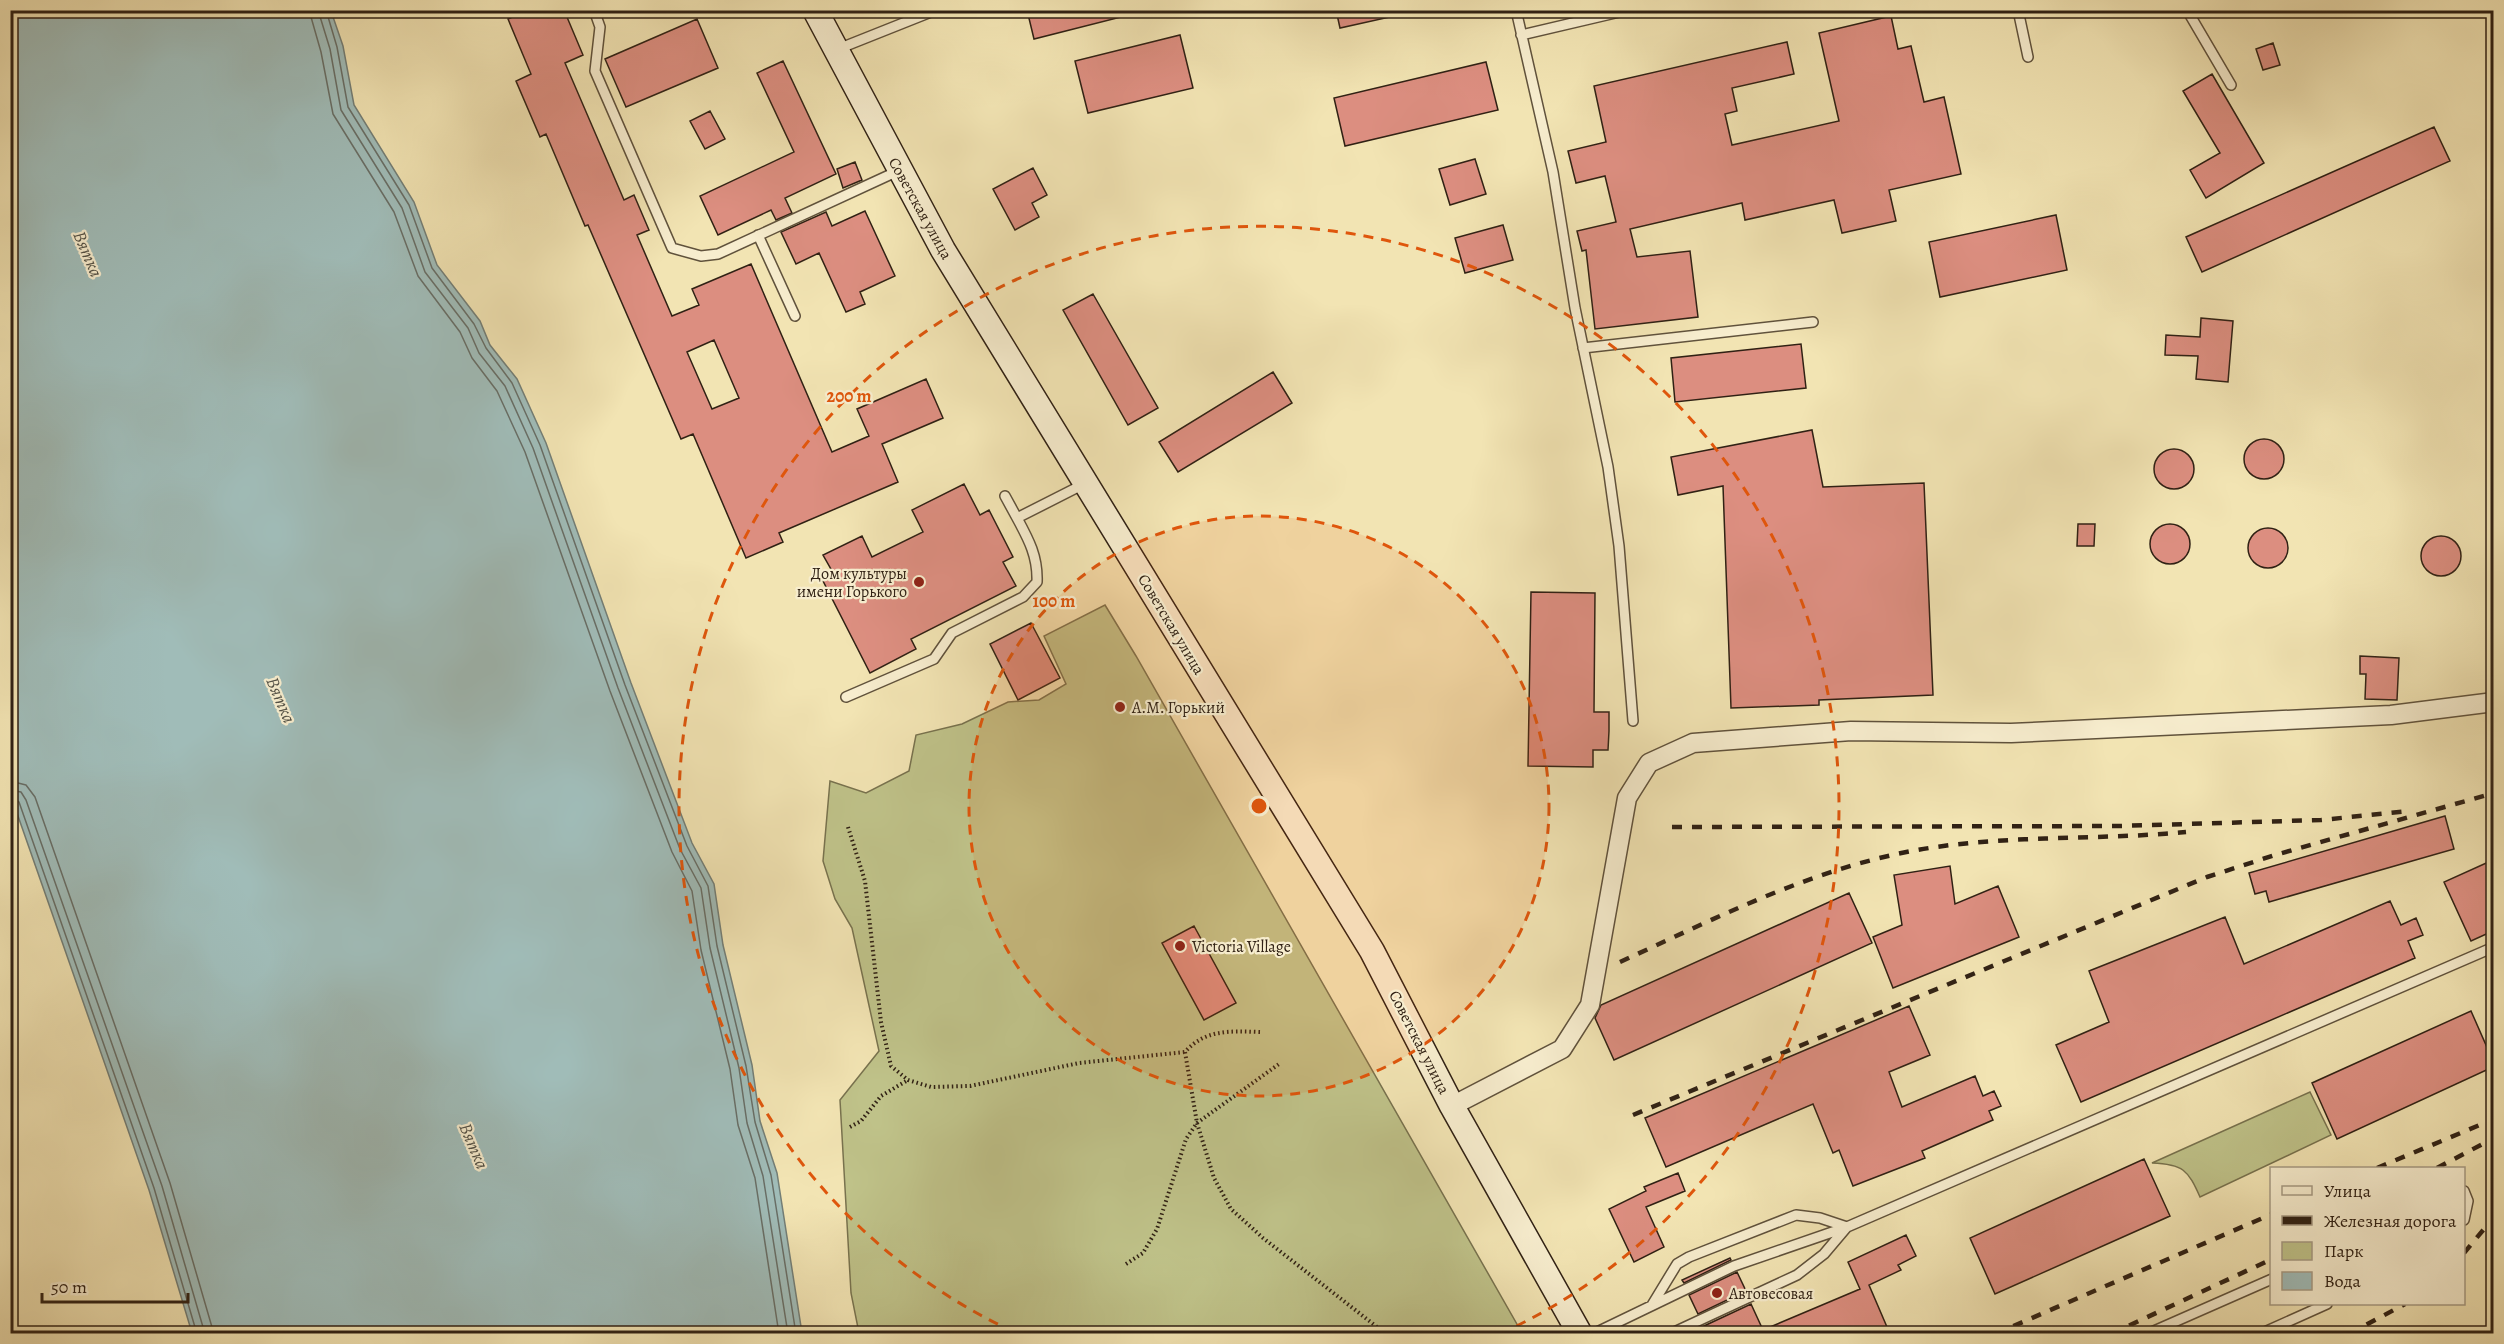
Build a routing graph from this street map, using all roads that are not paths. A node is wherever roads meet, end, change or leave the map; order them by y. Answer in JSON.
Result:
{"nodes":[{"id":1,"x":594,"y":10,"type":"edge"},
{"id":2,"x":815,"y":10,"type":"edge"},
{"id":3,"x":936,"y":10,"type":"edge"},
{"id":4,"x":1516,"y":10,"type":"edge"},
{"id":5,"x":1628,"y":10,"type":"edge"},
{"id":6,"x":2018,"y":10,"type":"edge"},
{"id":7,"x":2187,"y":10,"type":"edge"},
{"id":8,"x":1521,"y":35,"type":"junction"},
{"id":9,"x":836,"y":50,"type":"junction"},
{"id":10,"x":2028,"y":57,"type":"dead end"},
{"id":11,"x":2230,"y":85,"type":"dead end"},
{"id":12,"x":900,"y":170,"type":"junction"},
{"id":13,"x":758,"y":235,"type":"junction"},
{"id":14,"x":795,"y":316,"type":"dead end"},
{"id":15,"x":1813,"y":322,"type":"dead end"},
{"id":16,"x":1583,"y":348,"type":"junction"},
{"id":17,"x":1086,"y":483,"type":"junction"},
{"id":18,"x":1005,"y":495,"type":"dead end"},
{"id":19,"x":1017,"y":518,"type":"junction"},
{"id":20,"x":846,"y":697,"type":"dead end"},
{"id":21,"x":2493,"y":702,"type":"edge"},
{"id":22,"x":1633,"y":721,"type":"dead end"},
{"id":23,"x":2493,"y":947,"type":"edge"},
{"id":24,"x":1452,"y":1106,"type":"junction"},
{"id":25,"x":2465,"y":1195,"type":"edge"},
{"id":26,"x":2465,"y":1212,"type":"edge"},
{"id":27,"x":1847,"y":1227,"type":"junction"},
{"id":28,"x":2270,"y":1279,"type":"edge"},
{"id":29,"x":1652,"y":1305,"type":"junction"},
{"id":30,"x":2325,"y":1305,"type":"edge"},
{"id":31,"x":1580,"y":1334,"type":"edge"},
{"id":32,"x":1593,"y":1334,"type":"edge"},
{"id":33,"x":1670,"y":1334,"type":"edge"},
{"id":34,"x":2147,"y":1334,"type":"edge"},
{"id":35,"x":2260,"y":1334,"type":"edge"}],
"edges":[{"from":1,"to":13,"type":"lane"},
{"from":2,"to":9,"type":"main road","name":"Советская улица"},
{"from":3,"to":9,"type":"lane"},
{"from":4,"to":8,"type":"lane"},
{"from":5,"to":8,"type":"lane"},
{"from":6,"to":10,"type":"lane"},
{"from":7,"to":11,"type":"lane"},
{"from":8,"to":16,"type":"lane"},
{"from":9,"to":12,"type":"main road","name":"Советская улица"},
{"from":12,"to":13,"type":"lane"},
{"from":12,"to":17,"type":"main road","name":"Советская улица"},
{"from":13,"to":14,"type":"lane"},
{"from":15,"to":16,"type":"lane"},
{"from":16,"to":22,"type":"lane"},
{"from":17,"to":19,"type":"lane"},
{"from":17,"to":24,"type":"main road","name":"Советская улица"},
{"from":18,"to":19,"type":"lane"},
{"from":19,"to":20,"type":"lane"},
{"from":21,"to":24,"type":"street"},
{"from":23,"to":27,"type":"lane"},
{"from":24,"to":31,"type":"main road","name":"Советская улица"},
{"from":25,"to":26,"type":"lane"},
{"from":27,"to":29,"type":"lane"},
{"from":27,"to":29,"type":"lane"},
{"from":27,"to":33,"type":"lane"},
{"from":28,"to":34,"type":"lane"},
{"from":29,"to":32,"type":"lane"},
{"from":30,"to":35,"type":"lane"}]}
